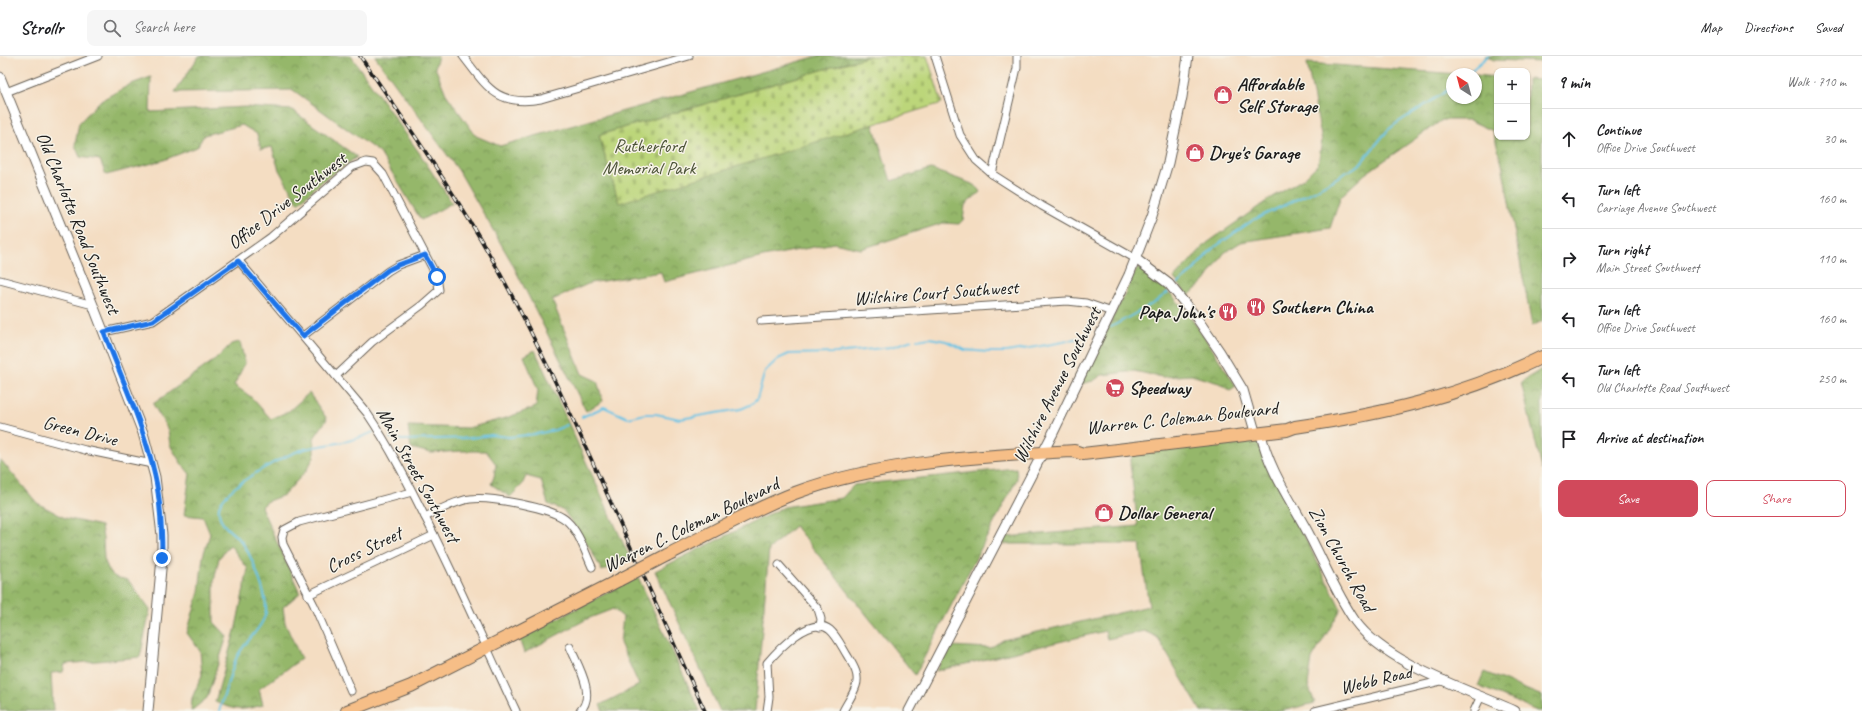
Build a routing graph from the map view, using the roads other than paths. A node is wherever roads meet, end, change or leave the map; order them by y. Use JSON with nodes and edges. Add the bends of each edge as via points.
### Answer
{"nodes":[{"id":1,"x":98,"y":56,"type":"edge"},
{"id":2,"x":463,"y":56,"type":"edge"},
{"id":3,"x":689,"y":56,"type":"edge"},
{"id":4,"x":935,"y":56,"type":"edge"},
{"id":5,"x":1017,"y":56,"type":"edge"},
{"id":6,"x":1188,"y":56,"type":"edge"},
{"id":7,"x":0,"y":77,"type":"edge"},
{"id":8,"x":6,"y":92,"type":"junction"},
{"id":9,"x":992,"y":174,"type":"junction"},
{"id":10,"x":425,"y":255,"type":"junction"},
{"id":11,"x":1136,"y":259,"type":"junction"},
{"id":12,"x":238,"y":261,"type":"junction"},
{"id":13,"x":0,"y":280,"type":"edge"},
{"id":14,"x":93,"y":305,"type":"junction"},
{"id":15,"x":1112,"y":312,"type":"junction"},
{"id":16,"x":761,"y":322,"type":"dead end"},
{"id":17,"x":104,"y":332,"type":"junction"},
{"id":18,"x":303,"y":336,"type":"junction"},
{"id":19,"x":1542,"y":357,"type":"edge"},
{"id":20,"x":336,"y":376,"type":"junction"},
{"id":21,"x":0,"y":427,"type":"edge"},
{"id":22,"x":1257,"y":431,"type":"junction"},
{"id":23,"x":1042,"y":452,"type":"junction"},
{"id":24,"x":152,"y":464,"type":"junction"},
{"id":25,"x":412,"y":492,"type":"junction"},
{"id":26,"x":425,"y":517,"type":"junction"},
{"id":27,"x":434,"y":535,"type":"junction"},
{"id":28,"x":779,"y":565,"type":"dead end"},
{"id":29,"x":592,"y":567,"type":"dead end"},
{"id":30,"x":308,"y":595,"type":"junction"},
{"id":31,"x":820,"y":627,"type":"junction"},
{"id":32,"x":570,"y":647,"type":"dead end"},
{"id":33,"x":487,"y":648,"type":"junction"},
{"id":34,"x":1445,"y":680,"type":"junction"},
{"id":35,"x":351,"y":691,"type":"dead end"},
{"id":36,"x":1481,"y":696,"type":"junction"},
{"id":37,"x":148,"y":711,"type":"edge"},
{"id":38,"x":347,"y":711,"type":"edge"},
{"id":39,"x":516,"y":711,"type":"edge"},
{"id":40,"x":580,"y":711,"type":"edge"},
{"id":41,"x":767,"y":711,"type":"edge"},
{"id":42,"x":843,"y":711,"type":"edge"},
{"id":43,"x":909,"y":711,"type":"edge"},
{"id":44,"x":1315,"y":711,"type":"edge"},
{"id":45,"x":1474,"y":711,"type":"edge"},
{"id":46,"x":1515,"y":711,"type":"edge"}],
"edges":[{"from":1,"to":8,"type":"street"},
{"from":2,"to":3,"type":"street","via":[[492,91],[504,98],[525,102]]},
{"from":4,"to":9,"type":"street","via":[[963,141],[976,160]]},
{"from":5,"to":9,"type":"street","via":[[1017,68]]},
{"from":6,"to":11,"type":"street","name":"Wilshire Avenue Southwest","via":[[1168,163]]},
{"from":7,"to":8,"type":"street","name":"Old Charlotte Road Southwest"},
{"from":8,"to":14,"type":"street","name":"Old Charlotte Road Southwest"},
{"from":9,"to":11,"type":"street","via":[[1042,206]]},
{"from":10,"to":12,"type":"street","name":"Office Drive Southwest","via":[[383,174],[377,166],[366,162],[352,167],[271,237]]},
{"from":10,"to":18,"type":"street","via":[[388,270]]},
{"from":10,"to":20,"type":"street","name":"Office Drive Southwest","via":[[437,277],[439,290],[372,342]]},
{"from":11,"to":15,"type":"street","name":"Wilshire Avenue Southwest"},
{"from":11,"to":22,"type":"street","name":"Zion Church Road","via":[[1168,284],[1196,317],[1242,390]]},
{"from":12,"to":17,"type":"street","name":"Office Drive Southwest","via":[[153,321]]},
{"from":12,"to":18,"type":"street","name":"Main Street Southwest"},
{"from":13,"to":14,"type":"street"},
{"from":14,"to":17,"type":"street","name":"Old Charlotte Road Southwest"},
{"from":15,"to":16,"type":"street","name":"Wilshire Court Southwest","via":[[1086,303],[1067,301]]},
{"from":15,"to":23,"type":"street","name":"Wilshire Avenue Southwest"},
{"from":17,"to":24,"type":"street","name":"Old Charlotte Road Southwest","via":[[143,432]]},
{"from":18,"to":20,"type":"street","name":"Main Street Southwest"},
{"from":19,"to":22,"type":"highway","name":"Warren C. Coleman Boulevard","via":[[1458,392],[1357,417],[1287,430]]},
{"from":20,"to":25,"type":"street","name":"Main Street Southwest","via":[[379,431]]},
{"from":21,"to":24,"type":"street","name":"Green Drive","via":[[85,450]]},
{"from":22,"to":23,"type":"highway","name":"Warren C. Coleman Boulevard","via":[[1081,446],[1074,451]]},
{"from":22,"to":34,"type":"street","name":"Zion Church Road","via":[[1292,505],[1356,622],[1372,640],[1391,654]]},
{"from":23,"to":33,"type":"highway","name":"Warren C. Coleman Boulevard","bridge":true,"via":[[898,467],[840,479],[796,493],[667,555]]},
{"from":23,"to":43,"type":"street","name":"Wilshire Avenue Southwest"},
{"from":24,"to":37,"type":"street","name":"Old Charlotte Road Southwest","via":[[159,503],[162,558]]},
{"from":25,"to":26,"type":"street","name":"Main Street Southwest"},
{"from":25,"to":30,"type":"street","via":[[299,522],[284,530],[283,544]]},
{"from":26,"to":27,"type":"street","name":"Main Street Southwest"},
{"from":26,"to":29,"type":"street","via":[[454,504],[477,498],[494,499],[546,511],[568,522]]},
{"from":27,"to":30,"type":"street","name":"Cross Street"},
{"from":27,"to":33,"type":"street","name":"Main Street Southwest"},
{"from":28,"to":31,"type":"street","via":[[818,609]]},
{"from":30,"to":35,"type":"street"},
{"from":31,"to":41,"type":"street","via":[[808,628],[795,635],[767,663]]},
{"from":31,"to":42,"type":"street","via":[[829,629],[840,643],[857,676],[856,686]]},
{"from":32,"to":40,"type":"street","via":[[587,690],[586,702]]},
{"from":33,"to":38,"type":"highway","name":"Warren C. Coleman Boulevard","via":[[411,686]]},
{"from":33,"to":39,"type":"street","name":"Main Street Southwest"},
{"from":34,"to":36,"type":"street","name":"Zion Church Road"},
{"from":34,"to":44,"type":"street","name":"Webb Road"},
{"from":36,"to":45,"type":"street"},
{"from":36,"to":46,"type":"street","name":"Zion Church Road"}]}
